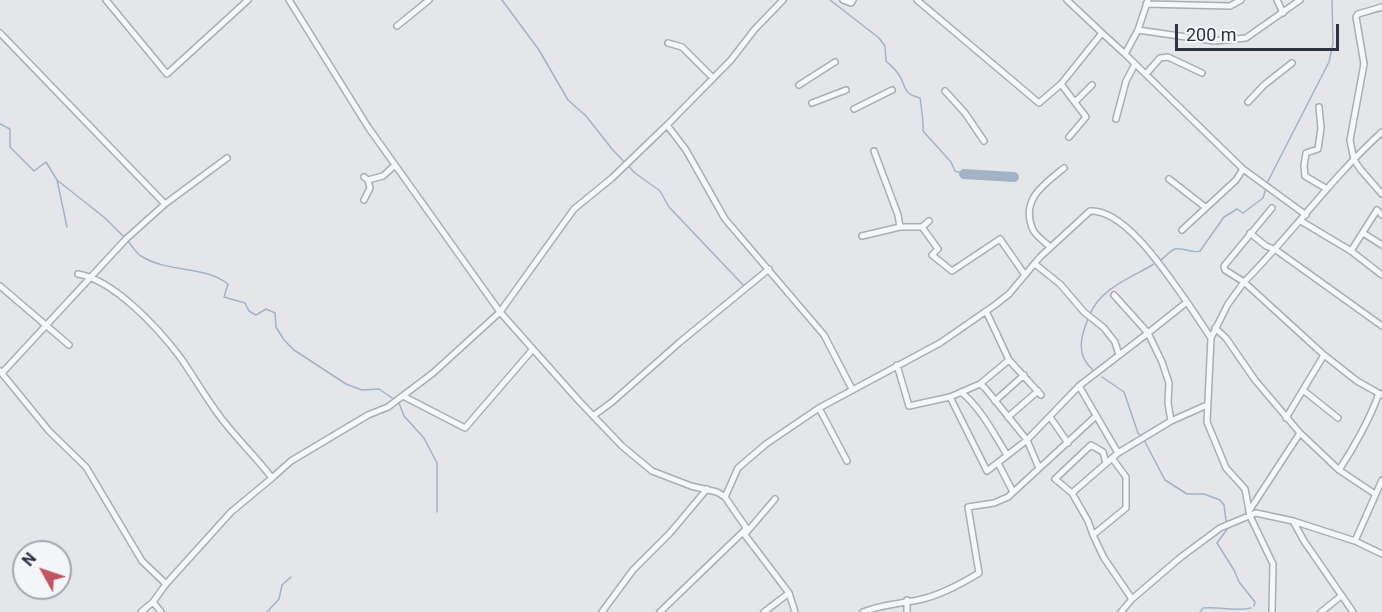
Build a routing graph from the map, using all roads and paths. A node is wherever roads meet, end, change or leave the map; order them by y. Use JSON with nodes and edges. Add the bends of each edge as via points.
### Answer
{"nodes":[{"id":1,"x":106,"y":0,"type":"edge"},
{"id":2,"x":248,"y":0,"type":"edge"},
{"id":3,"x":289,"y":0,"type":"edge"},
{"id":4,"x":429,"y":0,"type":"edge"},
{"id":5,"x":783,"y":0,"type":"edge"},
{"id":6,"x":843,"y":0,"type":"edge"},
{"id":7,"x":853,"y":0,"type":"edge"},
{"id":8,"x":917,"y":0,"type":"edge"},
{"id":9,"x":1067,"y":0,"type":"edge"},
{"id":10,"x":1241,"y":0,"type":"edge"},
{"id":11,"x":1277,"y":0,"type":"edge"},
{"id":12,"x":1300,"y":0,"type":"edge"},
{"id":13,"x":1147,"y":2,"type":"edge"},
{"id":14,"x":1382,"y":7,"type":"edge"},
{"id":15,"x":1283,"y":12,"type":"junction"},
{"id":16,"x":397,"y":26,"type":"dead end"},
{"id":17,"x":1137,"y":30,"type":"junction"},
{"id":18,"x":0,"y":33,"type":"edge"},
{"id":19,"x":1102,"y":33,"type":"junction"},
{"id":20,"x":668,"y":43,"type":"dead end"},
{"id":21,"x":1125,"y":54,"type":"junction"},
{"id":22,"x":835,"y":63,"type":"dead end"},
{"id":23,"x":1292,"y":63,"type":"dead end"},
{"id":24,"x":1135,"y":64,"type":"junction"},
{"id":25,"x":1202,"y":73,"type":"dead end"},
{"id":26,"x":1146,"y":74,"type":"junction"},
{"id":27,"x":712,"y":78,"type":"junction"},
{"id":28,"x":1061,"y":84,"type":"junction"},
{"id":29,"x":799,"y":85,"type":"dead end"},
{"id":30,"x":1092,"y":85,"type":"dead end"},
{"id":31,"x":846,"y":90,"type":"dead end"},
{"id":32,"x":892,"y":90,"type":"dead end"},
{"id":33,"x":945,"y":92,"type":"dead end"},
{"id":34,"x":1075,"y":102,"type":"junction"},
{"id":35,"x":1248,"y":102,"type":"dead end"},
{"id":36,"x":812,"y":103,"type":"dead end"},
{"id":37,"x":1319,"y":107,"type":"dead end"},
{"id":38,"x":854,"y":110,"type":"dead end"},
{"id":39,"x":1116,"y":119,"type":"dead end"},
{"id":40,"x":667,"y":125,"type":"junction"},
{"id":41,"x":1382,"y":132,"type":"edge"},
{"id":42,"x":1069,"y":137,"type":"dead end"},
{"id":43,"x":984,"y":141,"type":"dead end"},
{"id":44,"x":874,"y":151,"type":"dead end"},
{"id":45,"x":227,"y":158,"type":"dead end"},
{"id":46,"x":1354,"y":160,"type":"junction"},
{"id":47,"x":394,"y":165,"type":"junction"},
{"id":48,"x":1064,"y":168,"type":"dead end"},
{"id":49,"x":1243,"y":170,"type":"junction"},
{"id":50,"x":1169,"y":179,"type":"dead end"},
{"id":51,"x":1327,"y":189,"type":"junction"},
{"id":52,"x":1382,"y":194,"type":"edge"},
{"id":53,"x":364,"y":200,"type":"dead end"},
{"id":54,"x":1382,"y":203,"type":"edge"},
{"id":55,"x":165,"y":204,"type":"junction"},
{"id":56,"x":1205,"y":207,"type":"junction"},
{"id":57,"x":1272,"y":208,"type":"dead end"},
{"id":58,"x":1379,"y":213,"type":"edge"},
{"id":59,"x":1306,"y":215,"type":"junction"},
{"id":60,"x":929,"y":221,"type":"dead end"},
{"id":61,"x":1301,"y":221,"type":"junction"},
{"id":62,"x":900,"y":227,"type":"junction"},
{"id":63,"x":922,"y":227,"type":"junction"},
{"id":64,"x":1182,"y":230,"type":"dead end"},
{"id":65,"x":1363,"y":232,"type":"junction"},
{"id":66,"x":1250,"y":233,"type":"junction"},
{"id":67,"x":862,"y":236,"type":"dead end"},
{"id":68,"x":1382,"y":245,"type":"edge"},
{"id":69,"x":1050,"y":247,"type":"junction"},
{"id":70,"x":1276,"y":250,"type":"junction"},
{"id":71,"x":1351,"y":251,"type":"junction"},
{"id":72,"x":1035,"y":264,"type":"junction"},
{"id":73,"x":770,"y":269,"type":"junction"},
{"id":74,"x":78,"y":274,"type":"dead end"},
{"id":75,"x":1025,"y":274,"type":"junction"},
{"id":76,"x":1382,"y":275,"type":"edge"},
{"id":77,"x":90,"y":276,"type":"junction"},
{"id":78,"x":1244,"y":282,"type":"junction"},
{"id":79,"x":0,"y":286,"type":"edge"},
{"id":80,"x":1114,"y":295,"type":"dead end"},
{"id":81,"x":1188,"y":302,"type":"junction"},
{"id":82,"x":986,"y":311,"type":"junction"},
{"id":83,"x":500,"y":312,"type":"junction"},
{"id":84,"x":46,"y":324,"type":"junction"},
{"id":85,"x":1382,"y":326,"type":"edge"},
{"id":86,"x":1215,"y":328,"type":"junction"},
{"id":87,"x":1148,"y":333,"type":"junction"},
{"id":88,"x":1211,"y":338,"type":"junction"},
{"id":89,"x":69,"y":345,"type":"dead end"},
{"id":90,"x":533,"y":349,"type":"junction"},
{"id":91,"x":1119,"y":355,"type":"junction"},
{"id":92,"x":1324,"y":355,"type":"junction"},
{"id":93,"x":1009,"y":360,"type":"junction"},
{"id":94,"x":897,"y":365,"type":"junction"},
{"id":95,"x":1,"y":372,"type":"edge"},
{"id":96,"x":1024,"y":375,"type":"junction"},
{"id":97,"x":980,"y":384,"type":"junction"},
{"id":98,"x":1079,"y":386,"type":"junction"},
{"id":99,"x":852,"y":389,"type":"junction"},
{"id":100,"x":1303,"y":390,"type":"junction"},
{"id":101,"x":961,"y":393,"type":"junction"},
{"id":102,"x":1380,"y":394,"type":"edge"},
{"id":103,"x":403,"y":396,"type":"junction"},
{"id":104,"x":950,"y":397,"type":"junction"},
{"id":105,"x":995,"y":400,"type":"junction"},
{"id":106,"x":1207,"y":405,"type":"junction"},
{"id":107,"x":819,"y":408,"type":"junction"},
{"id":108,"x":593,"y":416,"type":"junction"},
{"id":109,"x":1096,"y":416,"type":"junction"},
{"id":110,"x":1008,"y":417,"type":"junction"},
{"id":111,"x":1050,"y":417,"type":"junction"},
{"id":112,"x":1286,"y":418,"type":"junction"},
{"id":113,"x":1338,"y":418,"type":"dead end"},
{"id":114,"x":1171,"y":421,"type":"junction"},
{"id":115,"x":1300,"y":433,"type":"junction"},
{"id":116,"x":1027,"y":440,"type":"junction"},
{"id":117,"x":1068,"y":443,"type":"junction"},
{"id":118,"x":1118,"y":453,"type":"junction"},
{"id":119,"x":1007,"y":455,"type":"junction"},
{"id":120,"x":1112,"y":458,"type":"junction"},
{"id":121,"x":847,"y":461,"type":"dead end"},
{"id":122,"x":998,"y":463,"type":"junction"},
{"id":123,"x":1106,"y":464,"type":"junction"},
{"id":124,"x":1039,"y":468,"type":"junction"},
{"id":125,"x":1339,"y":470,"type":"junction"},
{"id":126,"x":272,"y":478,"type":"junction"},
{"id":127,"x":1382,"y":480,"type":"edge"},
{"id":128,"x":706,"y":489,"type":"junction"},
{"id":129,"x":1013,"y":492,"type":"junction"},
{"id":130,"x":1072,"y":493,"type":"junction"},
{"id":131,"x":1375,"y":494,"type":"junction"},
{"id":132,"x":725,"y":497,"type":"junction"},
{"id":133,"x":775,"y":499,"type":"dead end"},
{"id":134,"x":1250,"y":514,"type":"junction"},
{"id":135,"x":1293,"y":521,"type":"junction"},
{"id":136,"x":746,"y":532,"type":"junction"},
{"id":137,"x":1092,"y":535,"type":"junction"},
{"id":138,"x":1355,"y":541,"type":"junction"},
{"id":139,"x":1382,"y":554,"type":"edge"},
{"id":140,"x":166,"y":584,"type":"junction"},
{"id":141,"x":789,"y":593,"type":"junction"},
{"id":142,"x":1341,"y":596,"type":"junction"},
{"id":143,"x":1132,"y":599,"type":"junction"},
{"id":144,"x":908,"y":600,"type":"junction"},
{"id":145,"x":153,"y":602,"type":"junction"},
{"id":146,"x":141,"y":612,"type":"edge"},
{"id":147,"x":161,"y":612,"type":"edge"},
{"id":148,"x":602,"y":612,"type":"edge"},
{"id":149,"x":660,"y":612,"type":"edge"},
{"id":150,"x":764,"y":612,"type":"edge"},
{"id":151,"x":795,"y":612,"type":"edge"},
{"id":152,"x":863,"y":612,"type":"edge"},
{"id":153,"x":907,"y":612,"type":"edge"},
{"id":154,"x":1121,"y":612,"type":"edge"},
{"id":155,"x":1272,"y":612,"type":"edge"},
{"id":156,"x":1321,"y":612,"type":"edge"},
{"id":157,"x":1353,"y":612,"type":"edge"}],
"edges":[{"from":1,"to":2,"type":"street","via":[[166,74]]},
{"from":3,"to":47,"type":"street"},
{"from":4,"to":16,"type":"street"},
{"from":5,"to":27,"type":"street"},
{"from":6,"to":7,"type":"street"},
{"from":8,"to":28,"type":"street","via":[[1039,103]]},
{"from":9,"to":19,"type":"street"},
{"from":10,"to":13,"type":"street","via":[[1230,6]]},
{"from":11,"to":15,"type":"street"},
{"from":12,"to":15,"type":"street"},
{"from":13,"to":17,"type":"street"},
{"from":14,"to":46,"type":"street","via":[[1356,17],[1364,64],[1350,140]]},
{"from":15,"to":17,"type":"street","via":[[1246,38],[1214,40]]},
{"from":17,"to":21,"type":"street"},
{"from":18,"to":55,"type":"street"},
{"from":19,"to":21,"type":"street"},
{"from":19,"to":28,"type":"street"},
{"from":20,"to":27,"type":"street","via":[[682,47]]},
{"from":21,"to":24,"type":"street"},
{"from":22,"to":29,"type":"street"},
{"from":23,"to":35,"type":"street"},
{"from":24,"to":26,"type":"street"},
{"from":24,"to":39,"type":"street"},
{"from":25,"to":26,"type":"street","via":[[1168,57],[1160,58]]},
{"from":26,"to":49,"type":"street"},
{"from":27,"to":40,"type":"street"},
{"from":28,"to":34,"type":"street"},
{"from":30,"to":34,"type":"street"},
{"from":31,"to":36,"type":"street"},
{"from":32,"to":38,"type":"street"},
{"from":33,"to":43,"type":"street"},
{"from":34,"to":42,"type":"street","via":[[1086,117]]},
{"from":37,"to":51,"type":"street","via":[[1318,149],[1306,153],[1304,166],[1305,176]]},
{"from":40,"to":73,"type":"street","via":[[686,150],[725,219]]},
{"from":40,"to":83,"type":"street","via":[[574,209]]},
{"from":41,"to":46,"type":"street"},
{"from":44,"to":62,"type":"street"},
{"from":45,"to":55,"type":"street"},
{"from":46,"to":51,"type":"street"},
{"from":46,"to":52,"type":"street"},
{"from":47,"to":53,"type":"street","via":[[383,176],[366,179],[370,188]]},
{"from":47,"to":83,"type":"street"},
{"from":48,"to":69,"type":"street","via":[[1036,193],[1031,203],[1034,232]]},
{"from":49,"to":56,"type":"street"},
{"from":49,"to":59,"type":"street"},
{"from":50,"to":56,"type":"street"},
{"from":51,"to":59,"type":"street"},
{"from":54,"to":58,"type":"street"},
{"from":55,"to":77,"type":"street"},
{"from":56,"to":64,"type":"street"},
{"from":57,"to":66,"type":"street"},
{"from":58,"to":65,"type":"street"},
{"from":59,"to":61,"type":"street"},
{"from":60,"to":63,"type":"street"},
{"from":61,"to":70,"type":"street"},
{"from":61,"to":71,"type":"street"},
{"from":62,"to":63,"type":"street"},
{"from":62,"to":67,"type":"street"},
{"from":63,"to":75,"type":"street","via":[[938,249],[932,255],[952,271],[1000,239]]},
{"from":65,"to":68,"type":"street"},
{"from":65,"to":71,"type":"street"},
{"from":66,"to":70,"type":"street"},
{"from":66,"to":78,"type":"street","via":[[1224,266]]},
{"from":69,"to":72,"type":"street"},
{"from":69,"to":81,"type":"street","via":[[1090,212],[1100,211],[1116,219],[1156,258]]},
{"from":70,"to":78,"type":"street"},
{"from":70,"to":85,"type":"street"},
{"from":71,"to":76,"type":"street"},
{"from":72,"to":75,"type":"street"},
{"from":72,"to":91,"type":"street","via":[[1104,328]]},
{"from":73,"to":99,"type":"street","via":[[824,335]]},
{"from":73,"to":108,"type":"street"},
{"from":74,"to":77,"type":"street"},
{"from":75,"to":82,"type":"street","via":[[1009,294]]},
{"from":77,"to":84,"type":"street"},
{"from":77,"to":126,"type":"street","via":[[125,299],[180,356],[222,420]]},
{"from":78,"to":86,"type":"street"},
{"from":78,"to":92,"type":"street"},
{"from":79,"to":84,"type":"street"},
{"from":80,"to":87,"type":"street"},
{"from":81,"to":87,"type":"street"},
{"from":81,"to":88,"type":"street"},
{"from":82,"to":93,"type":"street"},
{"from":82,"to":94,"type":"street","via":[[940,343]]},
{"from":83,"to":90,"type":"street"},
{"from":83,"to":103,"type":"street"},
{"from":84,"to":89,"type":"street"},
{"from":84,"to":95,"type":"street"},
{"from":86,"to":88,"type":"street"},
{"from":86,"to":112,"type":"street"},
{"from":87,"to":91,"type":"street"},
{"from":87,"to":114,"type":"street","via":[[1169,383]]},
{"from":88,"to":106,"type":"street"},
{"from":90,"to":103,"type":"street","via":[[465,428]]},
{"from":90,"to":108,"type":"street"},
{"from":91,"to":98,"type":"street"},
{"from":92,"to":100,"type":"street"},
{"from":92,"to":102,"type":"street"},
{"from":93,"to":96,"type":"street"},
{"from":93,"to":97,"type":"street"},
{"from":94,"to":99,"type":"street"},
{"from":94,"to":104,"type":"street","via":[[909,406]]},
{"from":95,"to":140,"type":"street","via":[[49,431],[86,467],[142,561]]},
{"from":96,"to":105,"type":"street"},
{"from":96,"to":110,"type":"street","via":[[1039,393]]},
{"from":97,"to":101,"type":"street"},
{"from":97,"to":105,"type":"street"},
{"from":98,"to":109,"type":"street"},
{"from":98,"to":111,"type":"street"},
{"from":99,"to":107,"type":"street"},
{"from":100,"to":112,"type":"street"},
{"from":100,"to":113,"type":"street"},
{"from":101,"to":104,"type":"street"},
{"from":101,"to":119,"type":"street","via":[[970,399]]},
{"from":102,"to":125,"type":"street"},
{"from":103,"to":126,"type":"street","via":[[291,462]]},
{"from":104,"to":122,"type":"street","via":[[987,471]]},
{"from":105,"to":110,"type":"street"},
{"from":106,"to":114,"type":"street"},
{"from":106,"to":134,"type":"street","via":[[1207,422],[1226,468],[1245,489]]},
{"from":107,"to":121,"type":"street"},
{"from":107,"to":132,"type":"street","via":[[738,468]]},
{"from":108,"to":128,"type":"street","via":[[652,471]]},
{"from":109,"to":117,"type":"street"},
{"from":109,"to":118,"type":"street"},
{"from":110,"to":116,"type":"street"},
{"from":111,"to":116,"type":"street"},
{"from":111,"to":117,"type":"street"},
{"from":112,"to":115,"type":"street"},
{"from":114,"to":118,"type":"street"},
{"from":115,"to":125,"type":"street"},
{"from":115,"to":134,"type":"street"},
{"from":116,"to":119,"type":"street"},
{"from":116,"to":124,"type":"street"},
{"from":117,"to":124,"type":"street"},
{"from":118,"to":120,"type":"street"},
{"from":119,"to":122,"type":"street"},
{"from":120,"to":123,"type":"street"},
{"from":120,"to":137,"type":"street","via":[[1126,477],[1126,508]]},
{"from":122,"to":129,"type":"street"},
{"from":123,"to":130,"type":"street"},
{"from":123,"to":130,"type":"street","via":[[1103,452],[1091,445],[1055,479]]},
{"from":124,"to":129,"type":"street"},
{"from":125,"to":131,"type":"street"},
{"from":126,"to":140,"type":"street","via":[[231,512]]},
{"from":127,"to":131,"type":"street"},
{"from":128,"to":132,"type":"street"},
{"from":128,"to":148,"type":"street","via":[[633,570]]},
{"from":129,"to":144,"type":"street","via":[[994,503],[968,507],[979,573],[941,592]]},
{"from":130,"to":137,"type":"street"},
{"from":131,"to":138,"type":"street"},
{"from":132,"to":136,"type":"street"},
{"from":133,"to":136,"type":"street"},
{"from":134,"to":135,"type":"street"},
{"from":134,"to":143,"type":"street","via":[[1220,528]]},
{"from":134,"to":155,"type":"street","via":[[1273,564]]},
{"from":135,"to":138,"type":"street"},
{"from":135,"to":142,"type":"street"},
{"from":136,"to":141,"type":"street"},
{"from":136,"to":149,"type":"street"},
{"from":137,"to":143,"type":"street"},
{"from":138,"to":139,"type":"street"},
{"from":140,"to":145,"type":"street"},
{"from":141,"to":150,"type":"street"},
{"from":141,"to":151,"type":"street"},
{"from":142,"to":156,"type":"street"},
{"from":142,"to":157,"type":"street"},
{"from":143,"to":154,"type":"street"},
{"from":144,"to":152,"type":"street"},
{"from":144,"to":153,"type":"street"},
{"from":145,"to":146,"type":"street"},
{"from":145,"to":147,"type":"street"}]}
